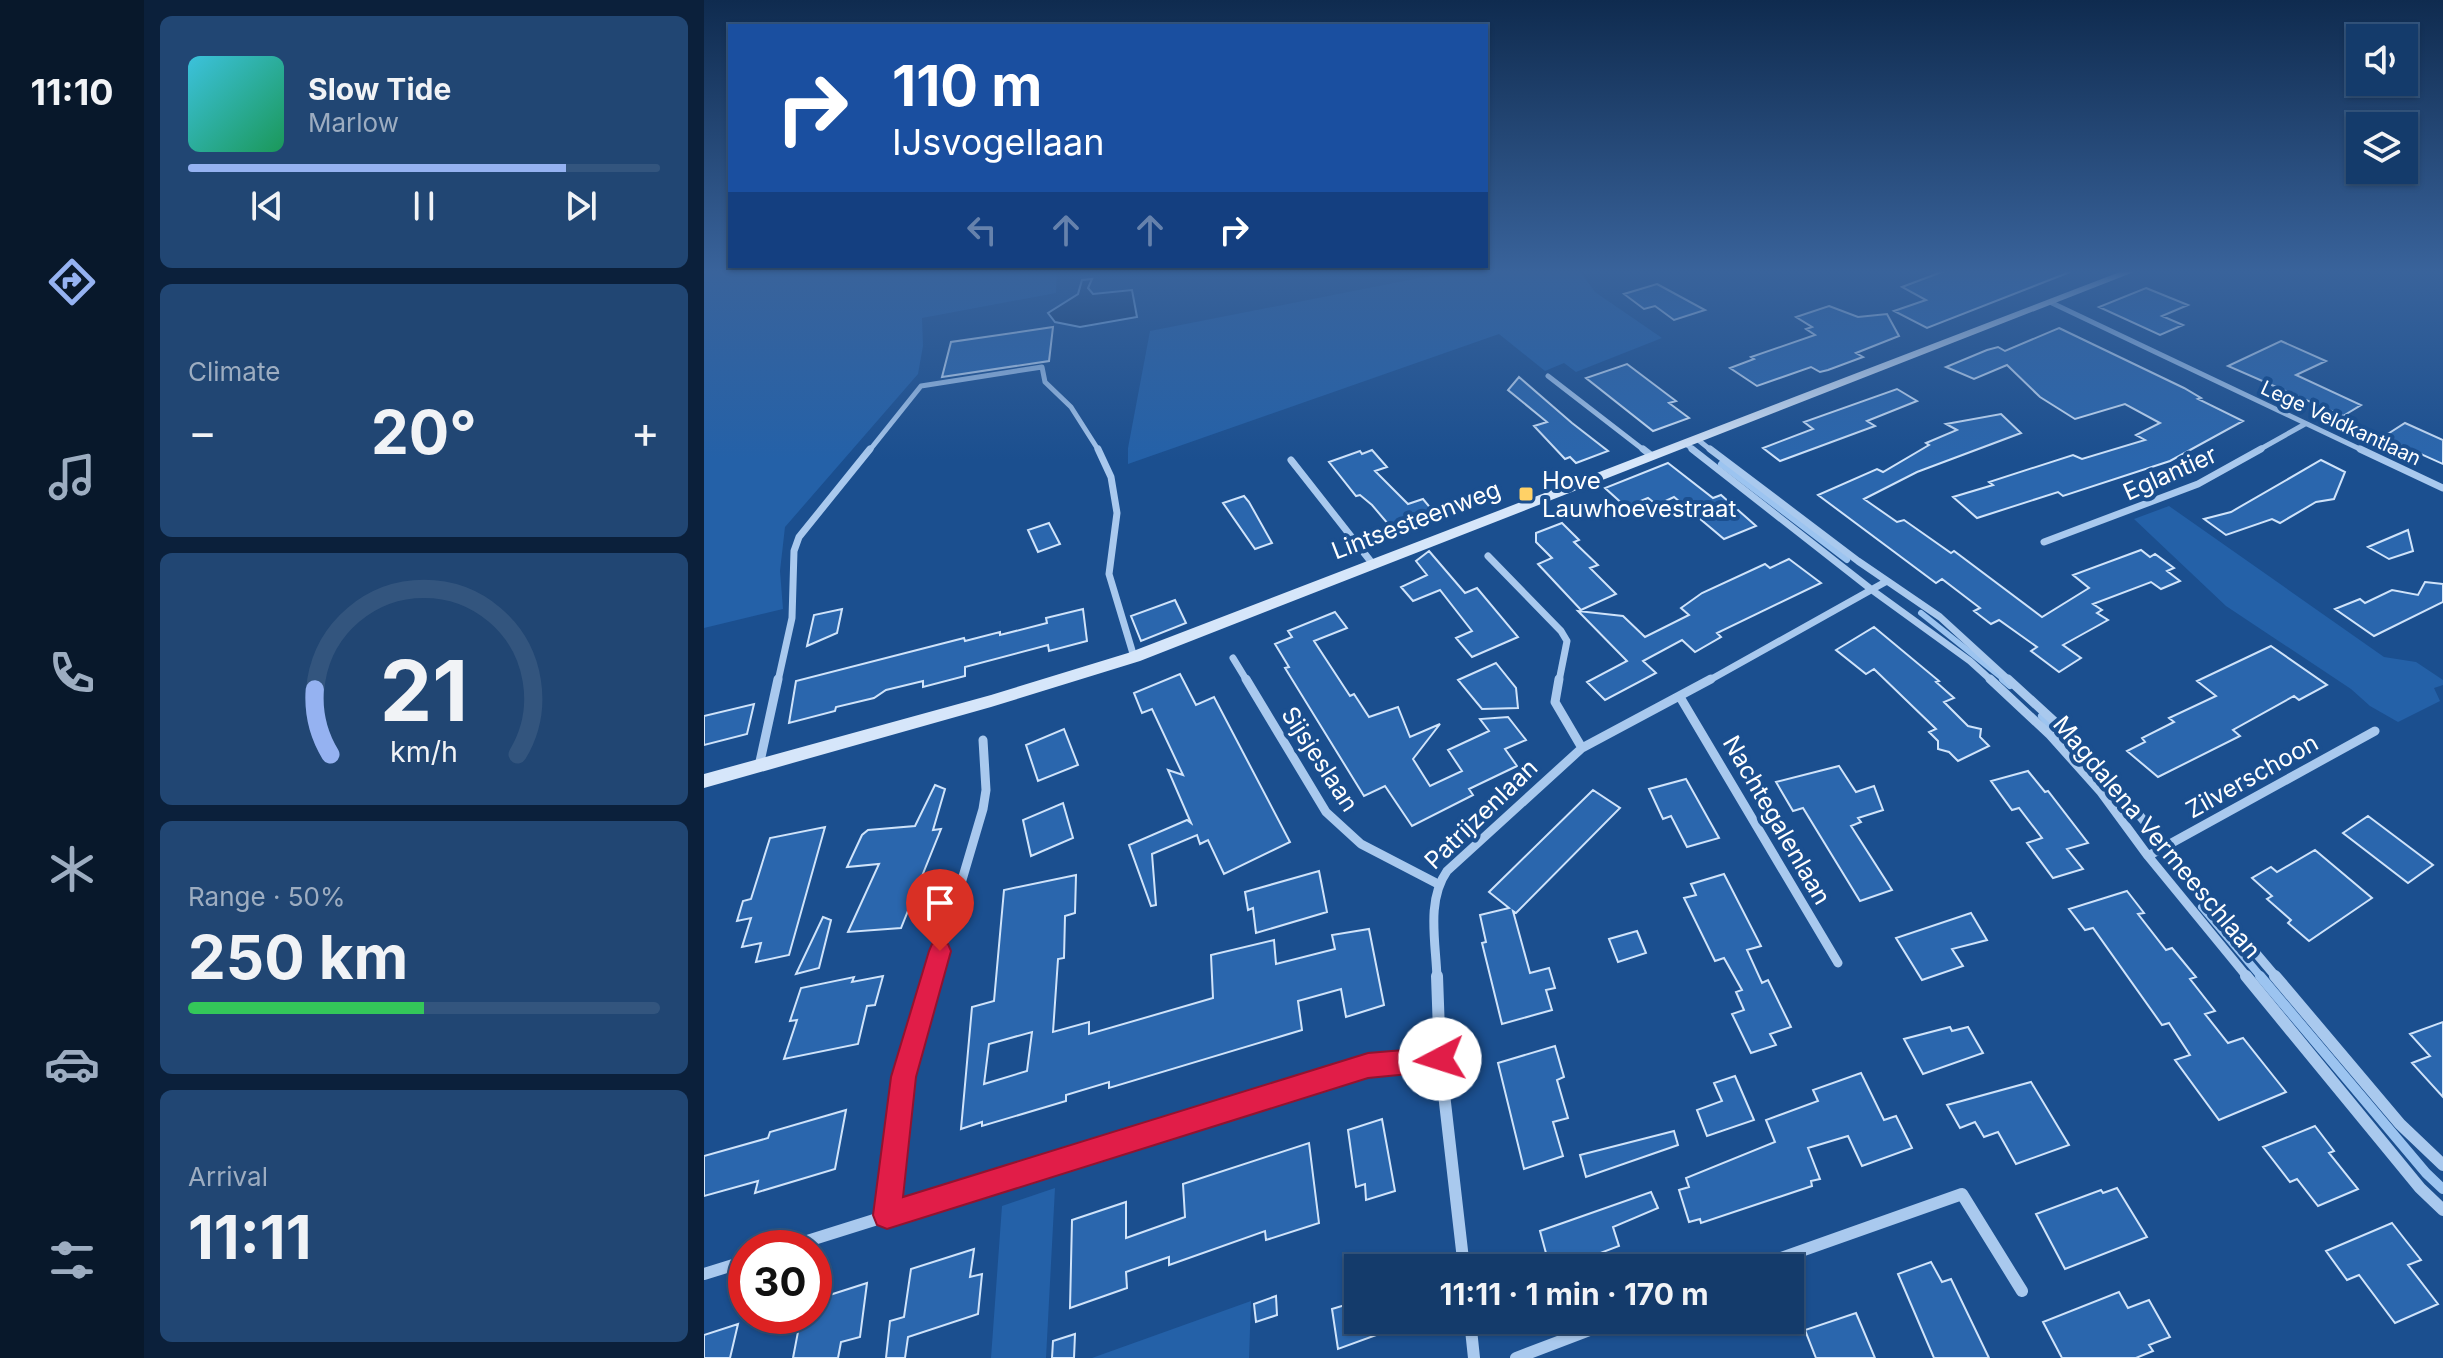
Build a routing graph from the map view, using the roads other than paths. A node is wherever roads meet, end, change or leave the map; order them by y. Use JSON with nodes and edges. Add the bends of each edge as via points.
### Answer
{"nodes":[{"id":1,"x":1973,"y":333,"type":"edge"},
{"id":2,"x":2116,"y":333,"type":"edge"},
{"id":3,"x":1548,"y":376,"type":"dead end"},
{"id":4,"x":2305,"y":424,"type":"junction"},
{"id":5,"x":1691,"y":442,"type":"junction"},
{"id":6,"x":1652,"y":456,"type":"junction"},
{"id":7,"x":1291,"y":460,"type":"dead end"},
{"id":8,"x":2443,"y":488,"type":"edge"},
{"id":9,"x":2044,"y":542,"type":"dead end"},
{"id":10,"x":1488,"y":556,"type":"dead end"},
{"id":11,"x":1372,"y":563,"type":"junction"},
{"id":12,"x":1887,"y":581,"type":"junction"},
{"id":13,"x":1872,"y":590,"type":"junction"},
{"id":14,"x":1134,"y":657,"type":"junction"},
{"id":15,"x":1233,"y":658,"type":"dead end"},
{"id":16,"x":1680,"y":697,"type":"junction"},
{"id":17,"x":2375,"y":731,"type":"dead end"},
{"id":18,"x":983,"y":740,"type":"dead end"},
{"id":19,"x":1582,"y":748,"type":"junction"},
{"id":20,"x":758,"y":766,"type":"junction"},
{"id":21,"x":704,"y":781,"type":"edge"},
{"id":22,"x":2165,"y":847,"type":"junction"},
{"id":23,"x":2148,"y":856,"type":"junction"},
{"id":24,"x":1438,"y":884,"type":"junction"},
{"id":25,"x":1838,"y":963,"type":"dead end"},
{"id":26,"x":1440,"y":1059,"type":"junction"},
{"id":27,"x":2443,"y":1165,"type":"edge"},
{"id":28,"x":2443,"y":1210,"type":"edge"},
{"id":29,"x":887,"y":1215,"type":"junction"},
{"id":30,"x":832,"y":1233,"type":"edge"},
{"id":31,"x":1462,"y":1254,"type":"edge"},
{"id":32,"x":1790,"y":1254,"type":"edge"},
{"id":33,"x":728,"y":1267,"type":"edge"},
{"id":34,"x":704,"y":1274,"type":"edge"},
{"id":35,"x":2022,"y":1291,"type":"dead end"},
{"id":36,"x":1471,"y":1334,"type":"edge"},
{"id":37,"x":1579,"y":1334,"type":"edge"},
{"id":38,"x":1474,"y":1358,"type":"edge"},
{"id":39,"x":1516,"y":1358,"type":"edge"}],
"edges":[{"from":1,"to":5,"type":"street","name":"Lintsesteenweg"},
{"from":2,"to":4,"type":"street","name":"Lege Veldkantlaan"},
{"from":3,"to":6,"type":"street"},
{"from":4,"to":8,"type":"street","name":"Lege Veldkantlaan"},
{"from":4,"to":9,"type":"street","name":"Eglantier","via":[[2198,484]]},
{"from":5,"to":6,"type":"street","name":"Lintsesteenweg"},
{"from":5,"to":12,"type":"street","name":"Magdalena Vermeeschlaan"},
{"from":5,"to":13,"type":"street","name":"Magdalena Vermeeschlaan"},
{"from":6,"to":11,"type":"street","name":"Lintsesteenweg"},
{"from":7,"to":11,"type":"street"},
{"from":10,"to":19,"type":"street","via":[[1567,641],[1555,702]]},
{"from":11,"to":14,"type":"street","name":"Lintsesteenweg"},
{"from":12,"to":13,"type":"street","name":"Patrijzenlaan"},
{"from":12,"to":22,"type":"street","name":"Magdalena Vermeeschlaan","via":[[1983,653],[2068,734]]},
{"from":13,"to":16,"type":"street","name":"Patrijzenlaan"},
{"from":13,"to":23,"type":"street","name":"Magdalena Vermeeschlaan","via":[[1970,661],[2050,735]]},
{"from":14,"to":20,"type":"street","name":"Lintsesteenweg"},
{"from":14,"to":20,"type":"street","via":[[1108,574],[1117,513],[1112,476],[1061,395],[1045,382],[1042,367],[921,386],[799,537],[792,618]]},
{"from":15,"to":24,"type":"street","name":"Sijsjeslaan","via":[[1326,812],[1361,844]]},
{"from":16,"to":19,"type":"street","name":"Patrijzenlaan"},
{"from":16,"to":25,"type":"street","name":"Nachtegalenlaan"},
{"from":17,"to":22,"type":"street","name":"Zilverschoon"},
{"from":18,"to":29,"type":"street","via":[[983,809],[903,1077]]},
{"from":19,"to":24,"type":"street","name":"Patrijzenlaan"},
{"from":20,"to":21,"type":"street","name":"Lintsesteenweg"},
{"from":22,"to":23,"type":"street","name":"Zilverschoon"},
{"from":22,"to":27,"type":"street","name":"Magdalena Vermeeschlaan","via":[[2407,1132]]},
{"from":23,"to":28,"type":"street","name":"Magdalena Vermeeschlaan"},
{"from":24,"to":26,"type":"street","name":"Patrijzenlaan","via":[[1434,900]]},
{"from":26,"to":29,"type":"street","via":[[1368,1065]]},
{"from":26,"to":31,"type":"street","name":"Patrijzenlaan"},
{"from":29,"to":30,"type":"street"},
{"from":32,"to":35,"type":"street","via":[[1962,1194]]},
{"from":33,"to":34,"type":"street"},
{"from":36,"to":38,"type":"street"},
{"from":37,"to":39,"type":"street"}]}
